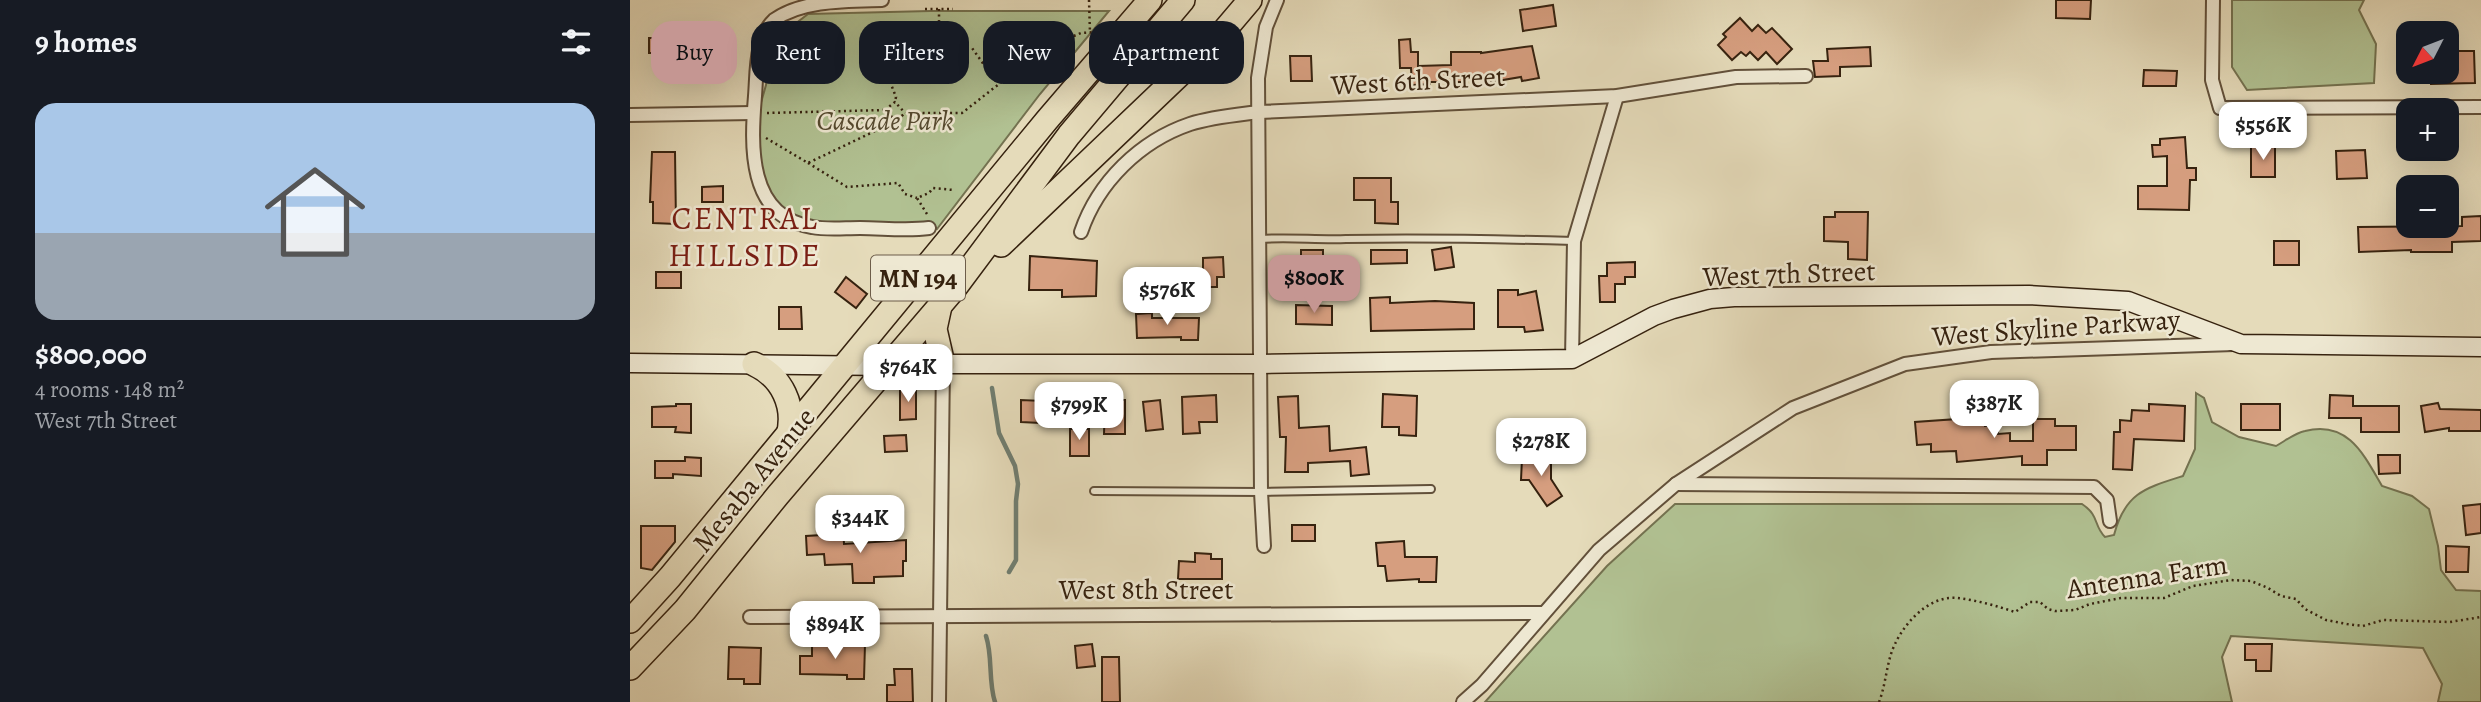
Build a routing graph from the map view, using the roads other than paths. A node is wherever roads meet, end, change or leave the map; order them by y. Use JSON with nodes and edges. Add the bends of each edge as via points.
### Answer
{"nodes":[{"id":1,"x":881,"y":0,"type":"edge"},
{"id":2,"x":1150,"y":0,"type":"edge"},
{"id":3,"x":1183,"y":0,"type":"edge"},
{"id":4,"x":1250,"y":0,"type":"edge"},
{"id":5,"x":1277,"y":0,"type":"edge"},
{"id":6,"x":2213,"y":0,"type":"edge"},
{"id":7,"x":1806,"y":76,"type":"dead end"},
{"id":8,"x":1617,"y":96,"type":"junction"},
{"id":9,"x":2481,"y":107,"type":"edge"},
{"id":10,"x":1259,"y":112,"type":"junction"},
{"id":11,"x":753,"y":113,"type":"junction"},
{"id":12,"x":630,"y":115,"type":"edge"},
{"id":13,"x":929,"y":228,"type":"road end"},
{"id":14,"x":1081,"y":232,"type":"dead end"},
{"id":15,"x":1260,"y":239,"type":"junction"},
{"id":16,"x":1574,"y":242,"type":"junction"},
{"id":17,"x":955,"y":288,"type":"junction"},
{"id":18,"x":940,"y":306,"type":"junction"},
{"id":19,"x":2241,"y":344,"type":"junction"},
{"id":20,"x":2481,"y":347,"type":"edge"},
{"id":21,"x":1572,"y":359,"type":"junction"},
{"id":22,"x":630,"y":363,"type":"edge"},
{"id":23,"x":754,"y":364,"type":"junction"},
{"id":24,"x":943,"y":364,"type":"junction"},
{"id":25,"x":1260,"y":364,"type":"junction"},
{"id":26,"x":847,"y":365,"type":"junction"},
{"id":27,"x":889,"y":366,"type":"junction"},
{"id":28,"x":788,"y":436,"type":"junction"},
{"id":29,"x":1676,"y":484,"type":"junction"},
{"id":30,"x":1431,"y":489,"type":"dead end"},
{"id":31,"x":1094,"y":491,"type":"dead end"},
{"id":32,"x":1261,"y":492,"type":"junction"},
{"id":33,"x":2110,"y":521,"type":"dead end"},
{"id":34,"x":1264,"y":546,"type":"dead end"},
{"id":35,"x":1543,"y":613,"type":"junction"},
{"id":36,"x":939,"y":615,"type":"junction"},
{"id":37,"x":750,"y":617,"type":"dead end"},
{"id":38,"x":630,"y":621,"type":"edge"},
{"id":39,"x":633,"y":668,"type":"edge"},
{"id":40,"x":939,"y":702,"type":"edge"},
{"id":41,"x":1463,"y":702,"type":"edge"}],
"edges":[{"from":1,"to":11,"type":"street","via":[[803,3],[773,21],[759,47]]},
{"from":2,"to":26,"type":"highway","name":"Mesaba Avenue","number":"MN 194"},
{"from":3,"to":17,"type":"highway","name":"Mesaba Avenue","number":"MN 194","via":[[1069,135]]},
{"from":4,"to":17,"type":"highway","via":[[1217,38]]},
{"from":5,"to":10,"type":"street","via":[[1261,52]]},
{"from":6,"to":9,"type":"street","via":[[2212,80],[2220,108]]},
{"from":7,"to":8,"type":"street","name":"West 6th Street","via":[[1735,77]]},
{"from":8,"to":10,"type":"street","name":"West 6th Street"},
{"from":8,"to":16,"type":"street"},
{"from":10,"to":14,"type":"street","name":"West 6th Street","via":[[1190,124],[1160,137],[1112,176]]},
{"from":10,"to":15,"type":"street"},
{"from":11,"to":12,"type":"street"},
{"from":11,"to":13,"type":"street","via":[[756,178],[769,201],[790,219],[811,227]]},
{"from":15,"to":16,"type":"lane","via":[[1447,237]]},
{"from":15,"to":25,"type":"street"},
{"from":16,"to":21,"type":"street"},
{"from":17,"to":18,"type":"highway","name":"Mesaba Avenue","number":"MN 194"},
{"from":18,"to":24,"type":"highway","via":[[935,327]]},
{"from":18,"to":27,"type":"highway","name":"Mesaba Avenue","number":"MN 194"},
{"from":19,"to":20,"type":"street","name":"West Skyline Parkway"},
{"from":19,"to":21,"type":"street","name":"West 7th Street","via":[[2128,301],[2029,295],[1734,297],[1664,313]]},
{"from":19,"to":29,"type":"street","name":"West Skyline Parkway","via":[[1992,352],[1905,364],[1793,408]]},
{"from":21,"to":25,"type":"street","name":"West 7th Street"},
{"from":22,"to":23,"type":"street","name":"West 7th Street"},
{"from":23,"to":26,"type":"street","name":"West 7th Street"},
{"from":23,"to":28,"type":"highway","via":[[772,376],[785,394],[792,415]]},
{"from":24,"to":25,"type":"street","name":"West 7th Street"},
{"from":24,"to":27,"type":"street","name":"West 7th Street"},
{"from":24,"to":36,"type":"street"},
{"from":25,"to":32,"type":"street"},
{"from":26,"to":27,"type":"street","name":"West 7th Street"},
{"from":26,"to":28,"type":"highway","name":"Mesaba Avenue","number":"MN 194"},
{"from":27,"to":39,"type":"highway","name":"Mesaba Avenue","number":"MN 194"},
{"from":28,"to":38,"type":"highway","name":"Mesaba Avenue","number":"MN 194"},
{"from":29,"to":33,"type":"street","via":[[2094,487],[2107,500]]},
{"from":29,"to":35,"type":"street","name":"West Skyline Parkway","via":[[1599,550]]},
{"from":30,"to":32,"type":"lane"},
{"from":31,"to":32,"type":"lane"},
{"from":32,"to":34,"type":"street"},
{"from":35,"to":36,"type":"street","name":"West 8th Street"},
{"from":35,"to":41,"type":"street","name":"West Skyline Parkway"},
{"from":36,"to":37,"type":"street","name":"West 8th Street"},
{"from":36,"to":40,"type":"street"}]}
